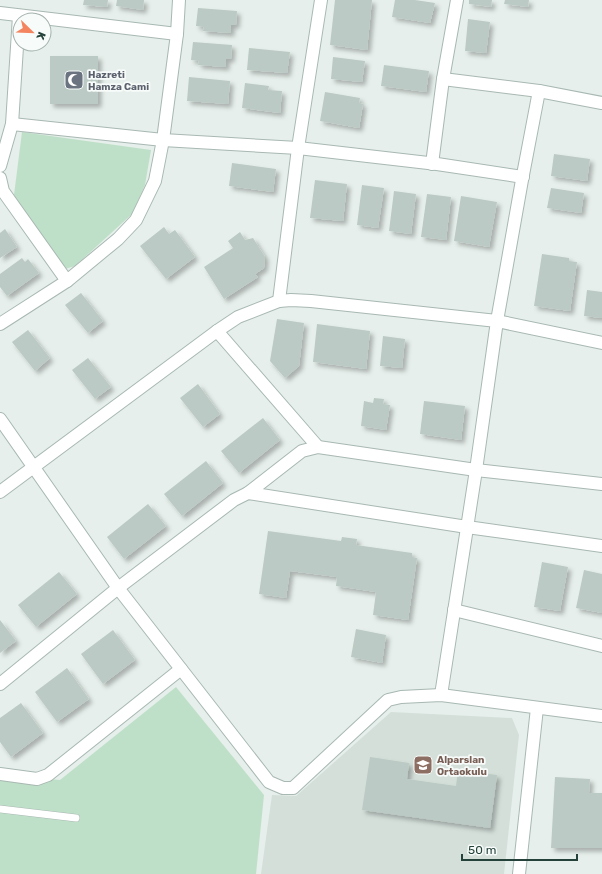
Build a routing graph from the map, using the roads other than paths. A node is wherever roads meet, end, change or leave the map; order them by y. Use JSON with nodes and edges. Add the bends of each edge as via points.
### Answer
{"nodes":[{"id":1,"x":180,"y":0,"type":"edge"},
{"id":2,"x":321,"y":0,"type":"edge"},
{"id":3,"x":457,"y":0,"type":"edge"},
{"id":4,"x":0,"y":13,"type":"edge"},
{"id":5,"x":12,"y":15,"type":"edge"},
{"id":6,"x":52,"y":20,"type":"edge"},
{"id":7,"x":177,"y":34,"type":"junction"},
{"id":8,"x":17,"y":52,"type":"edge"},
{"id":9,"x":443,"y":79,"type":"junction"},
{"id":10,"x":539,"y":91,"type":"junction"},
{"id":11,"x":602,"y":104,"type":"edge"},
{"id":12,"x":12,"y":124,"type":"junction"},
{"id":13,"x":163,"y":140,"type":"junction"},
{"id":14,"x":298,"y":148,"type":"junction"},
{"id":15,"x":432,"y":164,"type":"junction"},
{"id":16,"x":0,"y":166,"type":"edge"},
{"id":17,"x":523,"y":177,"type":"junction"},
{"id":18,"x":0,"y":178,"type":"edge"},
{"id":19,"x":67,"y":281,"type":"junction"},
{"id":20,"x":279,"y":301,"type":"junction"},
{"id":21,"x":497,"y":321,"type":"junction"},
{"id":22,"x":0,"y":324,"type":"edge"},
{"id":23,"x":217,"y":331,"type":"junction"},
{"id":24,"x":602,"y":343,"type":"edge"},
{"id":25,"x":0,"y":419,"type":"edge"},
{"id":26,"x":318,"y":447,"type":"junction"},
{"id":27,"x":33,"y":466,"type":"junction"},
{"id":28,"x":476,"y":470,"type":"junction"},
{"id":29,"x":602,"y":484,"type":"edge"},
{"id":30,"x":0,"y":492,"type":"edge"},
{"id":31,"x":248,"y":492,"type":"junction"},
{"id":32,"x":467,"y":527,"type":"junction"},
{"id":33,"x":602,"y":546,"type":"edge"},
{"id":34,"x":118,"y":588,"type":"junction"},
{"id":35,"x":454,"y":610,"type":"junction"},
{"id":36,"x":602,"y":646,"type":"edge"},
{"id":37,"x":181,"y":669,"type":"junction"},
{"id":38,"x":0,"y":684,"type":"edge"},
{"id":39,"x":441,"y":695,"type":"junction"},
{"id":40,"x":537,"y":708,"type":"junction"},
{"id":41,"x":602,"y":716,"type":"edge"},
{"id":42,"x":0,"y":774,"type":"edge"},
{"id":43,"x":0,"y":809,"type":"edge"},
{"id":44,"x":76,"y":818,"type":"dead end"},
{"id":45,"x":519,"y":874,"type":"edge"}],
"edges":[{"from":1,"to":7,"type":"street"},
{"from":2,"to":14,"type":"street"},
{"from":3,"to":9,"type":"street"},
{"from":4,"to":5,"type":"street"},
{"from":6,"to":7,"type":"street"},
{"from":7,"to":13,"type":"street"},
{"from":8,"to":12,"type":"street"},
{"from":9,"to":10,"type":"street"},
{"from":9,"to":15,"type":"street"},
{"from":10,"to":11,"type":"street"},
{"from":10,"to":17,"type":"street"},
{"from":12,"to":13,"type":"street"},
{"from":12,"to":16,"type":"street"},
{"from":13,"to":14,"type":"street"},
{"from":13,"to":19,"type":"street","via":[[155,181],[136,220],[118,239]]},
{"from":14,"to":15,"type":"street"},
{"from":14,"to":20,"type":"street"},
{"from":15,"to":17,"type":"street"},
{"from":17,"to":21,"type":"street"},
{"from":18,"to":19,"type":"street","via":[[3,191]]},
{"from":19,"to":22,"type":"street"},
{"from":20,"to":21,"type":"street","via":[[311,301]]},
{"from":20,"to":23,"type":"street","via":[[238,318]]},
{"from":21,"to":24,"type":"street"},
{"from":21,"to":28,"type":"street"},
{"from":23,"to":26,"type":"street"},
{"from":23,"to":27,"type":"street"},
{"from":25,"to":27,"type":"street"},
{"from":26,"to":28,"type":"street"},
{"from":26,"to":31,"type":"street","via":[[302,451]]},
{"from":27,"to":30,"type":"street"},
{"from":27,"to":34,"type":"street"},
{"from":28,"to":29,"type":"street"},
{"from":28,"to":32,"type":"street"},
{"from":31,"to":32,"type":"street"},
{"from":31,"to":34,"type":"street"},
{"from":32,"to":33,"type":"street"},
{"from":32,"to":35,"type":"street"},
{"from":34,"to":37,"type":"street"},
{"from":34,"to":38,"type":"street"},
{"from":35,"to":36,"type":"street"},
{"from":35,"to":39,"type":"street"},
{"from":37,"to":39,"type":"street","via":[[269,782],[283,788],[293,788],[388,700]]},
{"from":37,"to":42,"type":"street","via":[[48,775],[37,779]]},
{"from":39,"to":40,"type":"street"},
{"from":40,"to":41,"type":"street"},
{"from":40,"to":45,"type":"street"},
{"from":43,"to":44,"type":"lane"}]}
